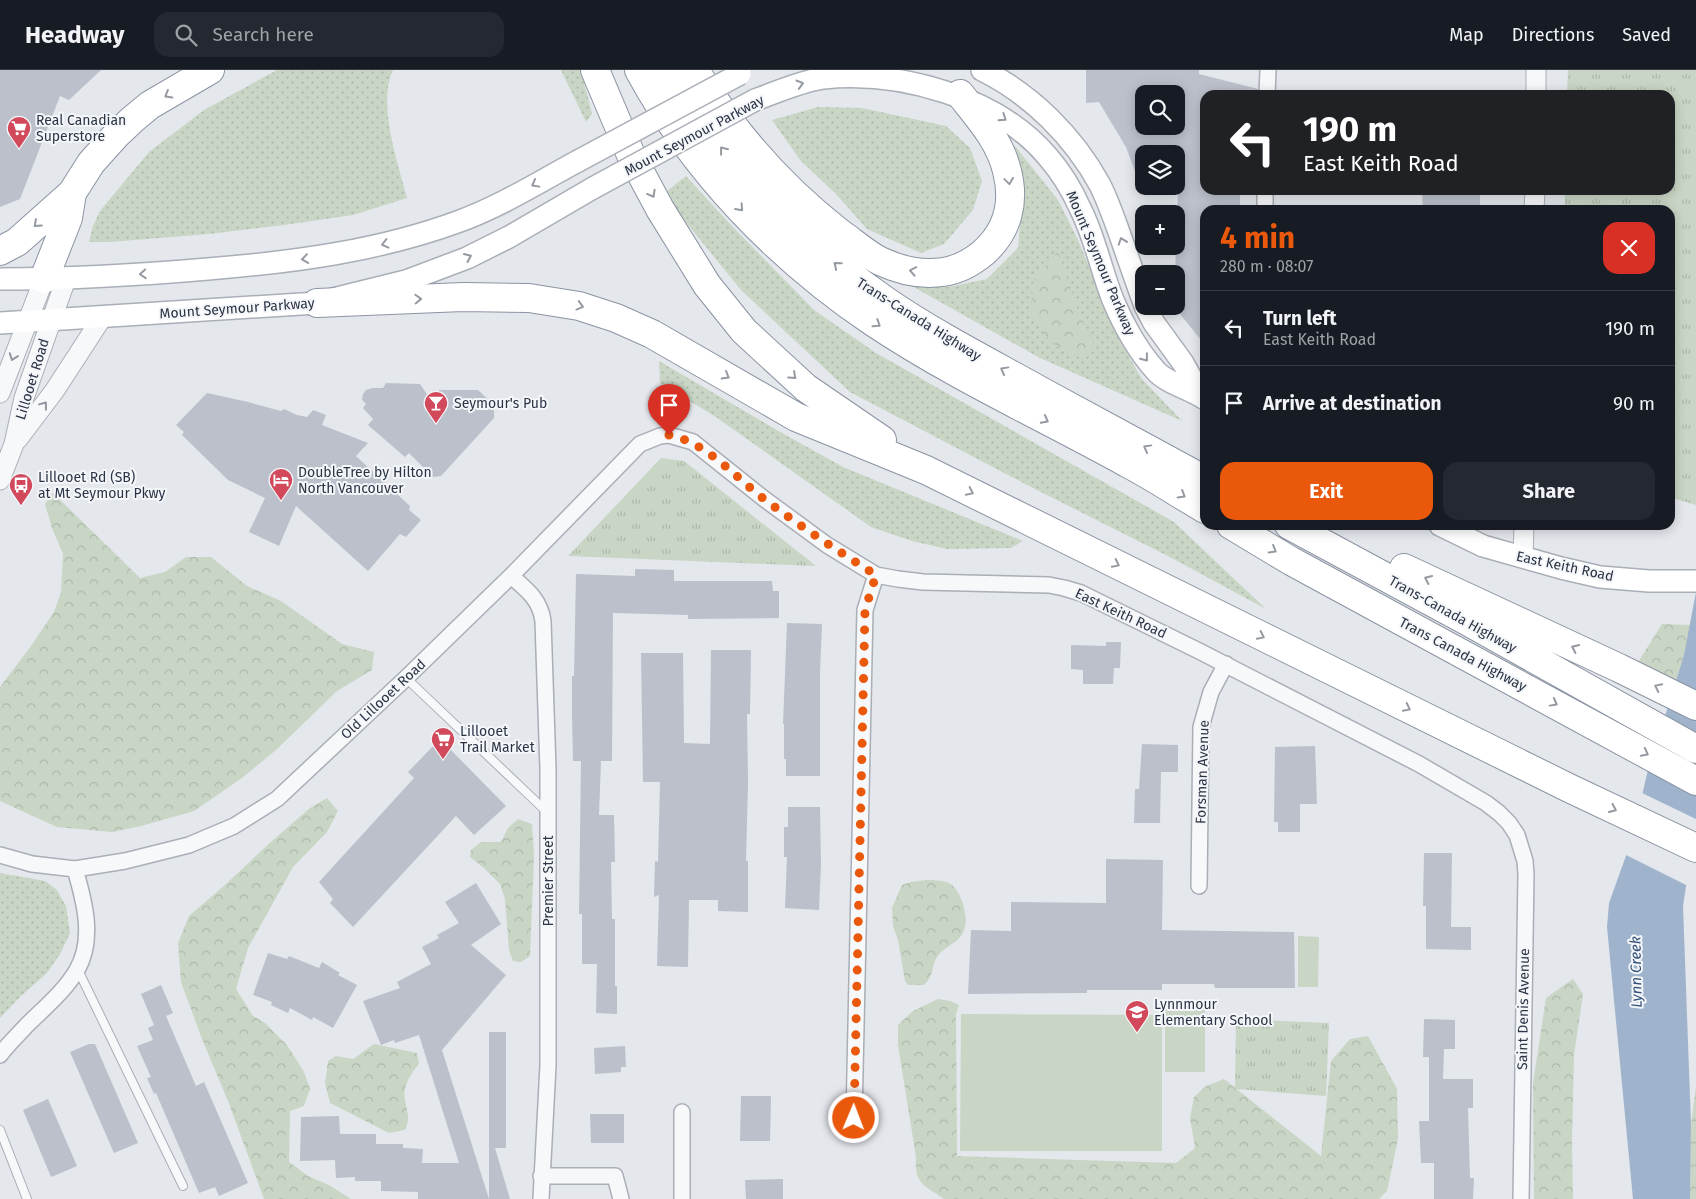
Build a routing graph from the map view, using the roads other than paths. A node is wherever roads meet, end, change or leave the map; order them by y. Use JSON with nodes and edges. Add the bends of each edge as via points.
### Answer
{"nodes":[{"id":1,"x":210,"y":70,"type":"edge"},
{"id":2,"x":595,"y":70,"type":"edge"},
{"id":3,"x":639,"y":70,"type":"edge"},
{"id":4,"x":667,"y":70,"type":"edge"},
{"id":5,"x":695,"y":70,"type":"edge"},
{"id":6,"x":982,"y":70,"type":"edge"},
{"id":7,"x":1268,"y":70,"type":"edge"},
{"id":8,"x":1536,"y":70,"type":"edge"},
{"id":9,"x":746,"y":72,"type":"edge"},
{"id":10,"x":1267,"y":90,"type":"edge"},
{"id":11,"x":1536,"y":90,"type":"edge"},
{"id":12,"x":960,"y":94,"type":"junction"},
{"id":13,"x":72,"y":193,"type":"junction"},
{"id":14,"x":0,"y":251,"type":"edge"},
{"id":15,"x":0,"y":278,"type":"edge"},
{"id":16,"x":55,"y":279,"type":"junction"},
{"id":17,"x":1135,"y":280,"type":"edge"},
{"id":18,"x":317,"y":303,"type":"junction"},
{"id":19,"x":1150,"y":315,"type":"edge"},
{"id":20,"x":103,"y":316,"type":"junction"},
{"id":21,"x":51,"y":320,"type":"junction"},
{"id":22,"x":28,"y":322,"type":"junction"},
{"id":23,"x":0,"y":323,"type":"edge"},
{"id":24,"x":1200,"y":391,"type":"edge"},
{"id":25,"x":0,"y":393,"type":"edge"},
{"id":26,"x":1200,"y":396,"type":"edge"},
{"id":27,"x":14,"y":444,"type":"junction"},
{"id":28,"x":640,"y":444,"type":"joint"},
{"id":29,"x":926,"y":470,"type":"junction"},
{"id":30,"x":1198,"y":475,"type":"edge"},
{"id":31,"x":0,"y":480,"type":"edge"},
{"id":32,"x":1200,"y":506,"type":"edge"},
{"id":33,"x":1240,"y":530,"type":"edge"},
{"id":34,"x":1298,"y":530,"type":"edge"},
{"id":35,"x":1321,"y":530,"type":"edge"},
{"id":36,"x":1450,"y":530,"type":"edge"},
{"id":37,"x":1524,"y":530,"type":"edge"},
{"id":38,"x":1523,"y":558,"type":"junction"},
{"id":39,"x":876,"y":575,"type":"junction"},
{"id":40,"x":511,"y":576,"type":"junction"},
{"id":41,"x":1696,"y":581,"type":"edge"},
{"id":42,"x":1226,"y":664,"type":"junction"},
{"id":43,"x":406,"y":678,"type":"junction"},
{"id":44,"x":1696,"y":706,"type":"edge"},
{"id":45,"x":1696,"y":749,"type":"edge"},
{"id":46,"x":1696,"y":780,"type":"edge"},
{"id":47,"x":547,"y":812,"type":"junction"},
{"id":48,"x":1509,"y":823,"type":"joint"},
{"id":49,"x":1696,"y":848,"type":"edge"},
{"id":50,"x":0,"y":855,"type":"edge"},
{"id":51,"x":75,"y":869,"type":"junction"},
{"id":52,"x":1199,"y":886,"type":"dead end"},
{"id":53,"x":77,"y":970,"type":"junction"},
{"id":54,"x":0,"y":1055,"type":"edge"},
{"id":55,"x":682,"y":1112,"type":"dead end"},
{"id":56,"x":854,"y":1118,"type":"dead end"},
{"id":57,"x":0,"y":1130,"type":"edge"},
{"id":58,"x":541,"y":1176,"type":"junction"},
{"id":59,"x":183,"y":1186,"type":"dead end"},
{"id":60,"x":27,"y":1199,"type":"edge"},
{"id":61,"x":541,"y":1199,"type":"edge"},
{"id":62,"x":621,"y":1199,"type":"edge"},
{"id":63,"x":682,"y":1199,"type":"edge"},
{"id":64,"x":1521,"y":1199,"type":"edge"}],
"edges":[{"from":1,"to":13,"type":"highway","one_way":true,"via":[[133,118],[91,163]]},
{"from":2,"to":29,"type":"highway","one_way":true,"via":[[631,155],[660,209],[707,285],[744,331],[806,388]]},
{"from":3,"to":32,"type":"highway","name":"Trans-Canada Highway","one_way":true,"via":[[680,136],[714,178],[788,257],[831,292],[971,381],[1128,463]]},
{"from":30,"to":4,"type":"highway","name":"Trans-Canada Highway","one_way":true,"via":[[934,331],[846,272],[799,232],[732,162]]},
{"from":12,"to":5,"type":"highway","one_way":true,"via":[[989,130],[1002,153],[1010,192],[1007,222],[991,246],[961,267],[943,272],[922,272],[880,261],[822,218],[786,186],[754,152]]},
{"from":17,"to":6,"type":"main road","name":"Mount Seymour Parkway","one_way":true,"via":[[1101,187],[1084,158],[1032,101],[1000,78]]},
{"from":7,"to":10,"type":"street"},
{"from":8,"to":11,"type":"street"},
{"from":9,"to":16,"type":"main road","one_way":true,"bridge":true,"via":[[492,208],[426,233],[353,252],[270,264]]},
{"from":18,"to":12,"type":"main road","name":"Mount Seymour Parkway","one_way":true,"bridge":true,"via":[[406,280],[467,258],[754,100],[794,85],[822,78],[867,74],[920,82]]},
{"from":12,"to":26,"type":"main road","name":"Mount Seymour Parkway","one_way":true,"via":[[1023,132],[1048,156],[1081,209],[1125,328],[1157,373]]},
{"from":13,"to":14,"type":"highway","one_way":true,"via":[[17,242]]},
{"from":13,"to":16,"type":"highway"},
{"from":15,"to":16,"type":"main road"},
{"from":16,"to":21,"type":"street","name":"Lillooet Road"},
{"from":16,"to":22,"type":"street","name":"Lillooet Road"},
{"from":18,"to":20,"type":"main road","name":"Mount Seymour Parkway"},
{"from":18,"to":29,"type":"highway","one_way":true,"via":[[463,297],[529,298],[579,306],[652,334],[796,417]]},
{"from":19,"to":24,"type":"main road","name":"Mount Seymour Parkway"},
{"from":20,"to":21,"type":"main road","name":"Mount Seymour Parkway"},
{"from":27,"to":20,"type":"street","one_way":true,"via":[[55,390]]},
{"from":21,"to":22,"type":"main road","name":"Mount Seymour Parkway"},
{"from":21,"to":27,"type":"street","name":"Lillooet Road","via":[[24,398]]},
{"from":22,"to":23,"type":"main road","name":"Mount Seymour Parkway"},
{"from":22,"to":25,"type":"street","name":"Lillooet Road","one_way":true},
{"from":27,"to":31,"type":"street","name":"Lillooet Road"},
{"from":28,"to":39,"type":"street","name":"East Keith Road","via":[[669,435],[693,442],[827,545]]},
{"from":28,"to":40,"type":"street","name":"Old Lillooet Road"},
{"from":29,"to":49,"type":"highway","one_way":true},
{"from":33,"to":46,"type":"highway","name":"Trans Canada Highway","one_way":true,"via":[[1291,561]]},
{"from":34,"to":45,"type":"highway","name":"Trans-Canada Highway"},
{"from":44,"to":35,"type":"highway","one_way":true},
{"from":36,"to":38,"type":"main road","name":"East Keith Road","via":[[1483,546]]},
{"from":37,"to":38,"type":"street"},
{"from":38,"to":41,"type":"main road","name":"East Keith Road","via":[[1600,576]]},
{"from":39,"to":42,"type":"street","name":"East Keith Road","via":[[923,582],[1064,588],[1081,593]]},
{"from":39,"to":56,"type":"street","via":[[865,610]]},
{"from":40,"to":43,"type":"street","name":"Old Lillooet Road"},
{"from":40,"to":47,"type":"street","name":"Premier Street","via":[[532,594],[542,612]]},
{"from":42,"to":48,"type":"street","name":"East Keith Road","via":[[1419,764],[1486,804]]},
{"from":42,"to":52,"type":"street","name":"Forsman Avenue","via":[[1211,692],[1201,727]]},
{"from":43,"to":47,"type":"lane"},
{"from":43,"to":51,"type":"street","name":"Old Lillooet Road","via":[[277,799],[234,826],[189,845]]},
{"from":47,"to":58,"type":"street","name":"Premier Street","via":[[548,1065]]},
{"from":48,"to":64,"type":"street","name":"Saint Denis Avenue","via":[[1522,847],[1526,874]]},
{"from":50,"to":51,"type":"street","name":"Old Lillooet Road","via":[[32,864]]},
{"from":51,"to":53,"type":"street","via":[[83,896],[87,939]]},
{"from":53,"to":54,"type":"street"},
{"from":53,"to":59,"type":"lane"},
{"from":55,"to":63,"type":"street"},
{"from":57,"to":60,"type":"lane"},
{"from":58,"to":61,"type":"street","name":"Premier Street"},
{"from":58,"to":62,"type":"street","via":[[615,1176]]}]}
